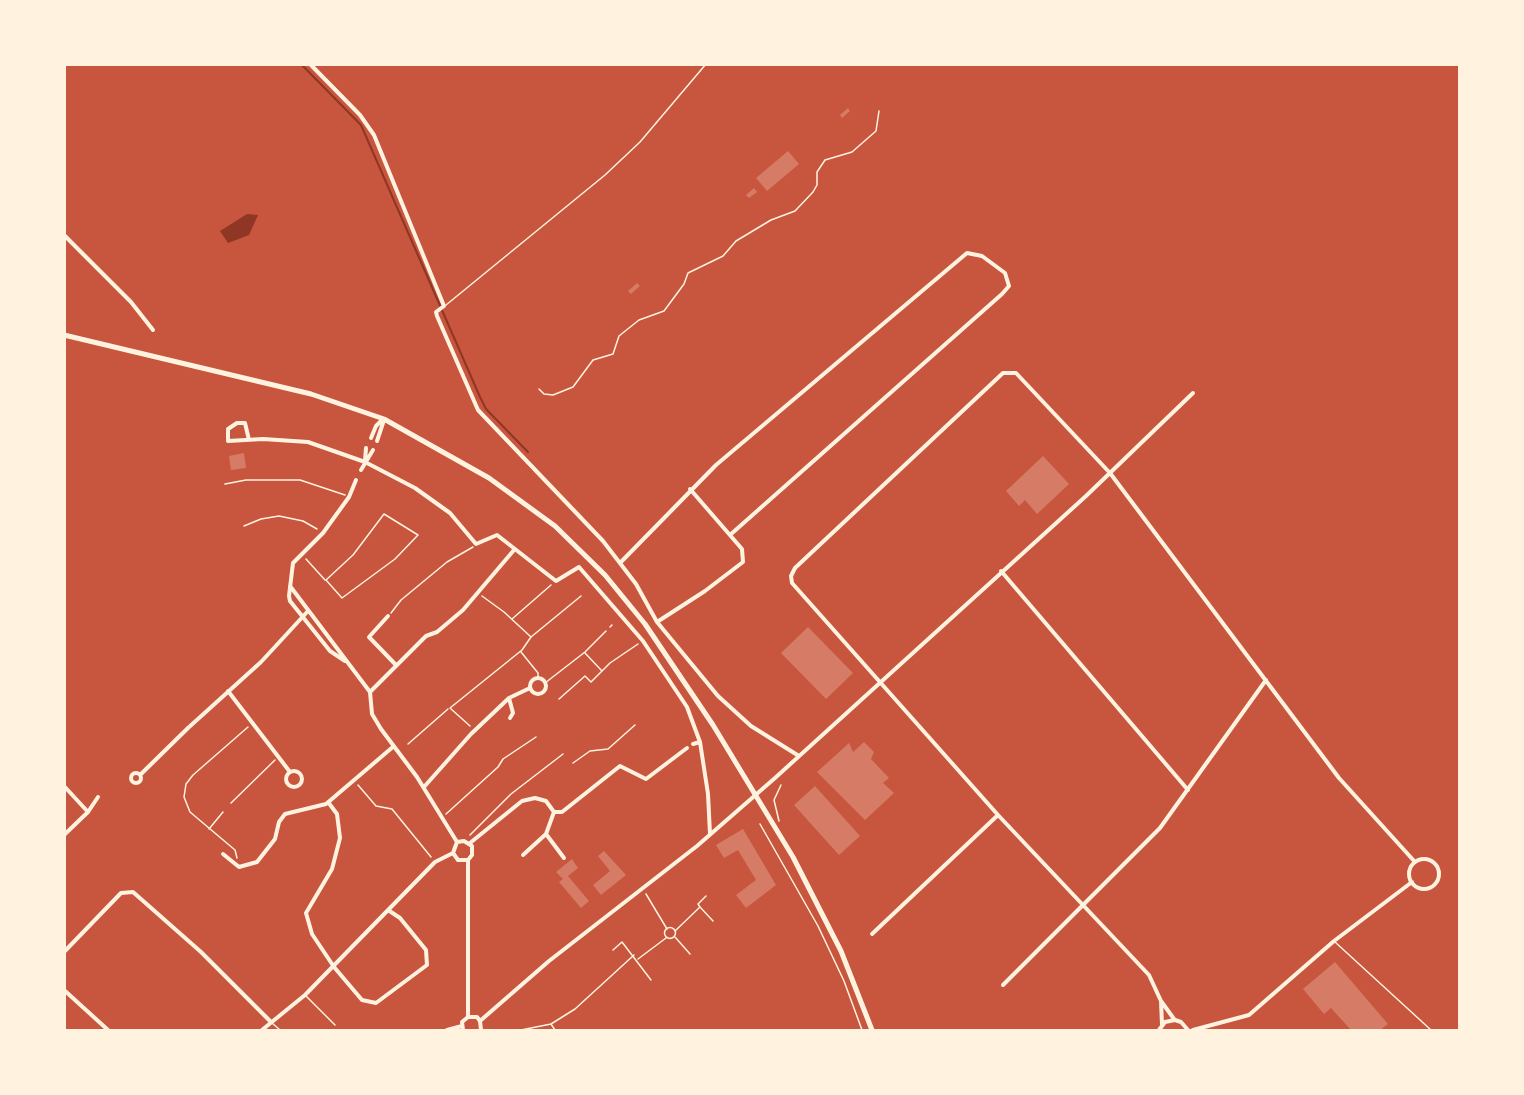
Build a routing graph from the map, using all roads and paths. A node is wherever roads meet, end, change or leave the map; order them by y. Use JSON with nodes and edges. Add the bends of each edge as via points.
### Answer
{"nodes":[{"id":1,"x":310,"y":64,"type":"edge"},
{"id":2,"x":706,"y":64,"type":"edge"},
{"id":3,"x":879,"y":111,"type":"dead end"},
{"id":4,"x":64,"y":235,"type":"edge"},
{"id":5,"x":444,"y":306,"type":"junction"},
{"id":6,"x":153,"y":330,"type":"dead end"},
{"id":7,"x":64,"y":335,"type":"edge"},
{"id":8,"x":539,"y":389,"type":"dead end"},
{"id":9,"x":1193,"y":393,"type":"dead end"},
{"id":10,"x":384,"y":419,"type":"junction"},
{"id":11,"x":371,"y":438,"type":"dead end"},
{"id":12,"x":249,"y":440,"type":"junction"},
{"id":13,"x":377,"y":441,"type":"dead end"},
{"id":14,"x":366,"y":448,"type":"dead end"},
{"id":15,"x":372,"y":450,"type":"dead end"},
{"id":16,"x":365,"y":462,"type":"junction"},
{"id":17,"x":361,"y":470,"type":"dead end"},
{"id":18,"x":1110,"y":473,"type":"junction"},
{"id":19,"x":356,"y":480,"type":"dead end"},
{"id":20,"x":225,"y":484,"type":"dead end"},
{"id":21,"x":690,"y":489,"type":"junction"},
{"id":22,"x":349,"y":496,"type":"junction"},
{"id":23,"x":244,"y":526,"type":"dead end"},
{"id":24,"x":323,"y":533,"type":"junction"},
{"id":25,"x":730,"y":535,"type":"junction"},
{"id":26,"x":476,"y":544,"type":"junction"},
{"id":27,"x":514,"y":550,"type":"junction"},
{"id":28,"x":301,"y":554,"type":"junction"},
{"id":29,"x":620,"y":562,"type":"junction"},
{"id":30,"x":1001,"y":571,"type":"junction"},
{"id":31,"x":326,"y":580,"type":"junction"},
{"id":32,"x":556,"y":581,"type":"junction"},
{"id":33,"x":290,"y":586,"type":"junction"},
{"id":34,"x":476,"y":592,"type":"junction"},
{"id":35,"x":581,"y":596,"type":"dead end"},
{"id":36,"x":308,"y":611,"type":"junction"},
{"id":37,"x":388,"y":616,"type":"joint"},
{"id":38,"x":302,"y":617,"type":"junction"},
{"id":39,"x":622,"y":617,"type":"junction"},
{"id":40,"x":512,"y":619,"type":"junction"},
{"id":41,"x":618,"y":620,"type":"dead end"},
{"id":42,"x":657,"y":622,"type":"junction"},
{"id":43,"x":611,"y":626,"type":"dead end"},
{"id":44,"x":531,"y":637,"type":"junction"},
{"id":45,"x":643,"y":641,"type":"junction"},
{"id":46,"x":520,"y":651,"type":"junction"},
{"id":47,"x":585,"y":652,"type":"junction"},
{"id":48,"x":345,"y":662,"type":"junction"},
{"id":49,"x":396,"y":665,"type":"junction"},
{"id":50,"x":602,"y":671,"type":"junction"},
{"id":51,"x":538,"y":678,"type":"junction"},
{"id":52,"x":1266,"y":680,"type":"junction"},
{"id":53,"x":545,"y":683,"type":"junction"},
{"id":54,"x":880,"y":683,"type":"junction"},
{"id":55,"x":530,"y":688,"type":"junction"},
{"id":56,"x":228,"y":691,"type":"junction"},
{"id":57,"x":370,"y":692,"type":"junction"},
{"id":58,"x":509,"y":698,"type":"junction"},
{"id":59,"x":559,"y":699,"type":"dead end"},
{"id":60,"x":450,"y":708,"type":"junction"},
{"id":61,"x":510,"y":718,"type":"dead end"},
{"id":62,"x":253,"y":724,"type":"junction"},
{"id":63,"x":636,"y":725,"type":"dead end"},
{"id":64,"x":476,"y":730,"type":"junction"},
{"id":65,"x":536,"y":737,"type":"dead end"},
{"id":66,"x":699,"y":742,"type":"junction"},
{"id":67,"x":408,"y":744,"type":"dead end"},
{"id":68,"x":693,"y":744,"type":"dead end"},
{"id":69,"x":394,"y":746,"type":"junction"},
{"id":70,"x":687,"y":748,"type":"dead end"},
{"id":71,"x":563,"y":754,"type":"dead end"},
{"id":72,"x":799,"y":756,"type":"junction"},
{"id":73,"x":278,"y":758,"type":"junction"},
{"id":74,"x":573,"y":763,"type":"dead end"},
{"id":75,"x":290,"y":772,"type":"junction"},
{"id":76,"x":140,"y":775,"type":"dead end"},
{"id":77,"x":354,"y":779,"type":"junction"},
{"id":78,"x":64,"y":786,"type":"edge"},
{"id":79,"x":424,"y":787,"type":"junction"},
{"id":80,"x":1188,"y":790,"type":"junction"},
{"id":81,"x":755,"y":794,"type":"junction"},
{"id":82,"x":98,"y":797,"type":"dead end"},
{"id":83,"x":328,"y":802,"type":"junction"},
{"id":84,"x":231,"y":803,"type":"dead end"},
{"id":85,"x":88,"y":812,"type":"junction"},
{"id":86,"x":223,"y":812,"type":"dead end"},
{"id":87,"x":554,"y":812,"type":"junction"},
{"id":88,"x":998,"y":815,"type":"junction"},
{"id":89,"x":443,"y":817,"type":"junction"},
{"id":90,"x":760,"y":824,"type":"dead end"},
{"id":91,"x":209,"y":830,"type":"junction"},
{"id":92,"x":546,"y":834,"type":"junction"},
{"id":93,"x":64,"y":835,"type":"edge"},
{"id":94,"x":710,"y":835,"type":"junction"},
{"id":95,"x":457,"y":842,"type":"junction"},
{"id":96,"x":468,"y":842,"type":"junction"},
{"id":97,"x":453,"y":853,"type":"junction"},
{"id":98,"x":222,"y":854,"type":"dead end"},
{"id":99,"x":523,"y":855,"type":"dead end"},
{"id":100,"x":564,"y":858,"type":"dead end"},
{"id":101,"x":468,"y":860,"type":"junction"},
{"id":102,"x":435,"y":862,"type":"junction"},
{"id":103,"x":1415,"y":862,"type":"junction"},
{"id":104,"x":239,"y":867,"type":"junction"},
{"id":105,"x":1412,"y":882,"type":"junction"},
{"id":106,"x":642,"y":888,"type":"junction"},
{"id":107,"x":706,"y":896,"type":"dead end"},
{"id":108,"x":1083,"y":904,"type":"junction"},
{"id":109,"x":700,"y":907,"type":"junction"},
{"id":110,"x":388,"y":910,"type":"junction"},
{"id":111,"x":713,"y":921,"type":"dead end"},
{"id":112,"x":667,"y":929,"type":"junction"},
{"id":113,"x":675,"y":931,"type":"junction"},
{"id":114,"x":872,"y":934,"type":"dead end"},
{"id":115,"x":674,"y":936,"type":"junction"},
{"id":116,"x":666,"y":938,"type":"junction"},
{"id":117,"x":1334,"y":941,"type":"junction"},
{"id":118,"x":613,"y":950,"type":"dead end"},
{"id":119,"x":64,"y":952,"type":"edge"},
{"id":120,"x":690,"y":954,"type":"dead end"},
{"id":121,"x":634,"y":955,"type":"junction"},
{"id":122,"x":637,"y":959,"type":"junction"},
{"id":123,"x":334,"y":967,"type":"junction"},
{"id":124,"x":651,"y":980,"type":"dead end"},
{"id":125,"x":1003,"y":985,"type":"dead end"},
{"id":126,"x":64,"y":990,"type":"edge"},
{"id":127,"x":305,"y":995,"type":"junction"},
{"id":128,"x":1161,"y":1000,"type":"junction"},
{"id":129,"x":468,"y":1017,"type":"junction"},
{"id":130,"x":1175,"y":1020,"type":"junction"},
{"id":131,"x":480,"y":1021,"type":"junction"},
{"id":132,"x":271,"y":1022,"type":"junction"},
{"id":133,"x":551,"y":1024,"type":"junction"},
{"id":134,"x":335,"y":1025,"type":"dead end"},
{"id":135,"x":1162,"y":1025,"type":"junction"},
{"id":136,"x":462,"y":1028,"type":"edge"},
{"id":137,"x":108,"y":1030,"type":"edge"},
{"id":138,"x":262,"y":1030,"type":"edge"},
{"id":139,"x":280,"y":1030,"type":"edge"},
{"id":140,"x":447,"y":1030,"type":"edge"},
{"id":141,"x":481,"y":1030,"type":"edge"},
{"id":142,"x":521,"y":1030,"type":"edge"},
{"id":143,"x":555,"y":1030,"type":"edge"},
{"id":144,"x":862,"y":1030,"type":"edge"},
{"id":145,"x":872,"y":1030,"type":"edge"},
{"id":146,"x":1159,"y":1030,"type":"edge"},
{"id":147,"x":1188,"y":1030,"type":"edge"},
{"id":148,"x":1194,"y":1030,"type":"edge"},
{"id":149,"x":1431,"y":1030,"type":"edge"}],
"edges":[{"from":1,"to":5,"type":"street","via":[[360,114],[374,135]]},
{"from":2,"to":5,"type":"lane","via":[[640,142],[605,175]]},
{"from":3,"to":8,"type":"path","via":[[876,131],[852,152],[825,160],[817,172],[813,192],[795,211],[771,220],[736,241],[723,256],[688,273],[663,311],[639,320],[619,336],[613,354],[593,360],[573,387],[553,395]]},
{"from":4,"to":6,"type":"street","via":[[131,302]]},
{"from":5,"to":29,"type":"street","via":[[436,312],[478,410],[580,513]]},
{"from":7,"to":10,"type":"main road","via":[[312,394]]},
{"from":9,"to":18,"type":"street"},
{"from":10,"to":11,"type":"street"},
{"from":10,"to":13,"type":"street"},
{"from":10,"to":81,"type":"main road","via":[[489,478],[555,526],[605,574],[680,674]]},
{"from":12,"to":12,"type":"street","via":[[228,441],[228,429],[245,423]]},
{"from":12,"to":16,"type":"street","via":[[308,442]]},
{"from":14,"to":16,"type":"street"},
{"from":15,"to":16,"type":"street"},
{"from":16,"to":17,"type":"street"},
{"from":16,"to":26,"type":"street","via":[[415,488],[450,513]]},
{"from":18,"to":30,"type":"street"},
{"from":18,"to":52,"type":"street"},
{"from":18,"to":54,"type":"street","via":[[1016,373],[1003,373],[996,379],[821,542],[791,576],[792,583]]},
{"from":19,"to":22,"type":"street"},
{"from":20,"to":22,"type":"path","via":[[300,480]]},
{"from":21,"to":25,"type":"street"},
{"from":21,"to":25,"type":"street","via":[[968,253],[982,256],[1005,273],[1009,286],[1002,294]]},
{"from":21,"to":29,"type":"street"},
{"from":22,"to":24,"type":"street"},
{"from":23,"to":24,"type":"path","via":[[279,516],[303,521]]},
{"from":24,"to":28,"type":"street"},
{"from":25,"to":42,"type":"street","via":[[742,549],[743,562]]},
{"from":26,"to":27,"type":"street","via":[[497,535]]},
{"from":26,"to":37,"type":"path","via":[[447,562],[401,600]]},
{"from":27,"to":32,"type":"street"},
{"from":27,"to":34,"type":"street"},
{"from":28,"to":31,"type":"path"},
{"from":28,"to":33,"type":"street","via":[[293,563]]},
{"from":29,"to":42,"type":"street"},
{"from":30,"to":54,"type":"street"},
{"from":30,"to":80,"type":"street"},
{"from":31,"to":31,"type":"path","via":[[353,555],[384,514],[418,535],[395,559],[342,598]]},
{"from":32,"to":39,"type":"street","via":[[579,567]]},
{"from":32,"to":40,"type":"path"},
{"from":33,"to":36,"type":"street"},
{"from":33,"to":38,"type":"street","via":[[290,601]]},
{"from":34,"to":40,"type":"path"},
{"from":34,"to":49,"type":"street","via":[[463,610],[437,632],[426,636]]},
{"from":35,"to":44,"type":"path"},
{"from":36,"to":38,"type":"street"},
{"from":36,"to":48,"type":"street"},
{"from":37,"to":49,"type":"street","via":[[369,637]]},
{"from":38,"to":48,"type":"street","via":[[334,656]]},
{"from":38,"to":56,"type":"street"},
{"from":39,"to":41,"type":"lane"},
{"from":39,"to":45,"type":"street"},
{"from":40,"to":44,"type":"path"},
{"from":42,"to":72,"type":"street","via":[[733,711]]},
{"from":43,"to":47,"type":"path"},
{"from":44,"to":46,"type":"path"},
{"from":45,"to":50,"type":"path"},
{"from":45,"to":66,"type":"street","via":[[687,707]]},
{"from":46,"to":51,"type":"path"},
{"from":46,"to":60,"type":"path"},
{"from":47,"to":50,"type":"path"},
{"from":47,"to":53,"type":"path"},
{"from":48,"to":57,"type":"street"},
{"from":49,"to":57,"type":"street"},
{"from":50,"to":59,"type":"path","via":[[591,682],[585,676]]},
{"from":51,"to":53,"type":"street"},
{"from":51,"to":55,"type":"street","via":[[532,680]]},
{"from":52,"to":80,"type":"street"},
{"from":52,"to":103,"type":"street","via":[[1339,778]]},
{"from":53,"to":55,"type":"street","via":[[540,693]]},
{"from":54,"to":72,"type":"street"},
{"from":54,"to":88,"type":"street"},
{"from":55,"to":58,"type":"street"},
{"from":56,"to":62,"type":"street"},
{"from":56,"to":76,"type":"street"},
{"from":57,"to":69,"type":"street","via":[[372,714]]},
{"from":58,"to":61,"type":"street","via":[[513,713]]},
{"from":58,"to":64,"type":"street"},
{"from":60,"to":64,"type":"path"},
{"from":60,"to":67,"type":"path"},
{"from":62,"to":73,"type":"street"},
{"from":62,"to":91,"type":"path","via":[[227,743],[186,784],[184,797],[190,812]]},
{"from":63,"to":74,"type":"path","via":[[608,749],[590,751]]},
{"from":64,"to":79,"type":"street"},
{"from":65,"to":89,"type":"path","via":[[504,759]]},
{"from":66,"to":68,"type":"street"},
{"from":66,"to":94,"type":"street"},
{"from":69,"to":77,"type":"street"},
{"from":69,"to":79,"type":"street"},
{"from":70,"to":87,"type":"street","via":[[646,779],[620,766],[574,805]]},
{"from":71,"to":96,"type":"path","via":[[511,794],[475,828]]},
{"from":72,"to":81,"type":"street"},
{"from":73,"to":75,"type":"street"},
{"from":73,"to":84,"type":"path"},
{"from":75,"to":75,"type":"street","via":[[301,776],[298,786],[287,782]]},
{"from":77,"to":83,"type":"street"},
{"from":77,"to":102,"type":"path","via":[[376,806],[392,809]]},
{"from":78,"to":85,"type":"street"},
{"from":79,"to":89,"type":"street"},
{"from":80,"to":108,"type":"street","via":[[1160,828]]},
{"from":81,"to":94,"type":"street"},
{"from":81,"to":145,"type":"main road","via":[[793,857],[841,951]]},
{"from":82,"to":85,"type":"street"},
{"from":83,"to":104,"type":"street","via":[[285,814],[275,839],[258,862]]},
{"from":83,"to":123,"type":"street","via":[[337,814],[340,838],[332,869],[306,913],[312,934]]},
{"from":85,"to":93,"type":"street"},
{"from":86,"to":91,"type":"path"},
{"from":87,"to":92,"type":"street"},
{"from":87,"to":96,"type":"street","via":[[546,801],[526,799]]},
{"from":88,"to":108,"type":"street"},
{"from":88,"to":114,"type":"street"},
{"from":89,"to":95,"type":"street"},
{"from":90,"to":144,"type":"path","via":[[818,926]]},
{"from":91,"to":104,"type":"path","via":[[235,850]]},
{"from":92,"to":99,"type":"street"},
{"from":92,"to":100,"type":"street"},
{"from":94,"to":106,"type":"street"},
{"from":95,"to":96,"type":"street"},
{"from":95,"to":97,"type":"street"},
{"from":96,"to":101,"type":"street","via":[[473,852]]},
{"from":97,"to":101,"type":"street","via":[[458,860]]},
{"from":97,"to":102,"type":"street"},
{"from":98,"to":104,"type":"street"},
{"from":101,"to":129,"type":"street"},
{"from":102,"to":110,"type":"street"},
{"from":103,"to":105,"type":"street","via":[[1410,870]]},
{"from":103,"to":105,"type":"street","via":[[1433,862],[1438,875],[1435,884],[1426,889]]},
{"from":105,"to":117,"type":"street"},
{"from":106,"to":112,"type":"path"},
{"from":106,"to":131,"type":"street"},
{"from":107,"to":109,"type":"path","via":[[698,904]]},
{"from":108,"to":125,"type":"street"},
{"from":108,"to":128,"type":"street","via":[[1149,975]]},
{"from":109,"to":111,"type":"path"},
{"from":109,"to":113,"type":"path"},
{"from":110,"to":123,"type":"street"},
{"from":110,"to":123,"type":"street","via":[[400,918],[426,950],[427,966],[376,1003],[362,1000]]},
{"from":112,"to":113,"type":"path"},
{"from":112,"to":116,"type":"path"},
{"from":113,"to":115,"type":"path"},
{"from":115,"to":116,"type":"path"},
{"from":115,"to":120,"type":"path"},
{"from":116,"to":122,"type":"path"},
{"from":117,"to":148,"type":"street","via":[[1249,1015]]},
{"from":117,"to":149,"type":"lane"},
{"from":118,"to":121,"type":"path","via":[[622,942]]},
{"from":119,"to":132,"type":"street","via":[[122,893],[133,892]]},
{"from":121,"to":122,"type":"path"},
{"from":121,"to":133,"type":"path","via":[[575,1009]]},
{"from":122,"to":124,"type":"path"},
{"from":123,"to":127,"type":"street"},
{"from":126,"to":137,"type":"street"},
{"from":127,"to":132,"type":"street"},
{"from":127,"to":134,"type":"lane"},
{"from":128,"to":130,"type":"street"},
{"from":128,"to":135,"type":"street"},
{"from":129,"to":131,"type":"street"},
{"from":129,"to":136,"type":"street"},
{"from":130,"to":135,"type":"street"},
{"from":130,"to":147,"type":"street"},
{"from":131,"to":141,"type":"street"},
{"from":132,"to":138,"type":"street"},
{"from":132,"to":139,"type":"lane"},
{"from":133,"to":142,"type":"path"},
{"from":133,"to":143,"type":"path"},
{"from":135,"to":146,"type":"street"},
{"from":136,"to":140,"type":"street"}]}
